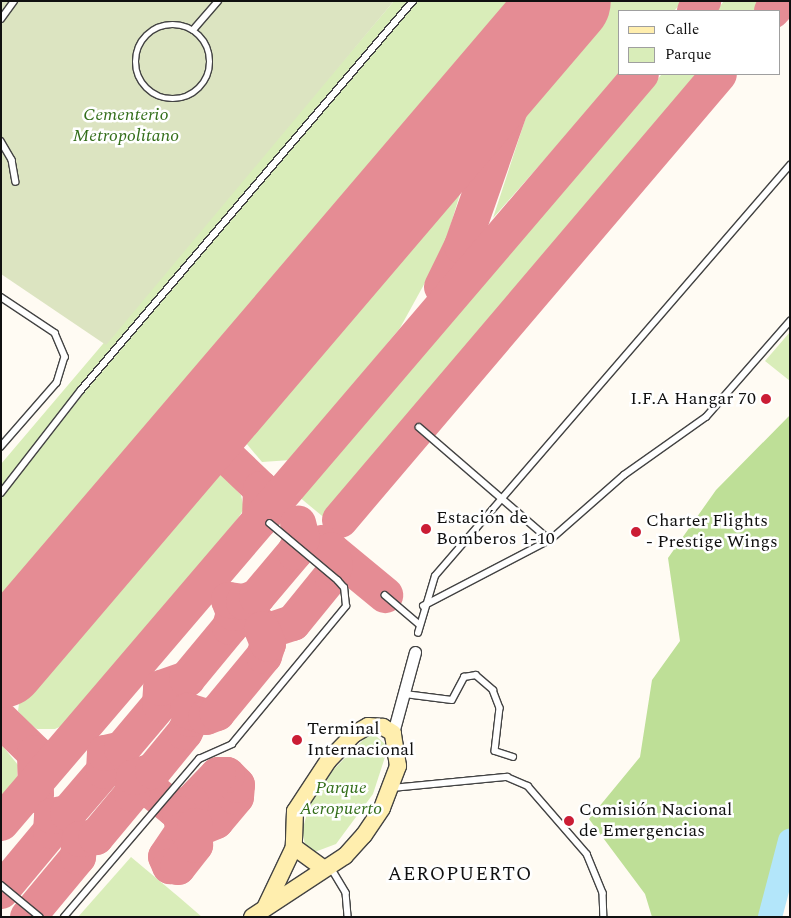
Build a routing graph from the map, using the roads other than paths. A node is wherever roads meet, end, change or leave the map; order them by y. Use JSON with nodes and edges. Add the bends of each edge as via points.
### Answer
{"nodes":[{"id":1,"x":14,"y":1,"type":"edge"},
{"id":2,"x":218,"y":1,"type":"edge"},
{"id":3,"x":413,"y":1,"type":"edge"},
{"id":4,"x":1,"y":19,"type":"edge"},
{"id":5,"x":193,"y":30,"type":"junction"},
{"id":6,"x":1,"y":142,"type":"edge"},
{"id":7,"x":790,"y":164,"type":"edge"},
{"id":8,"x":16,"y":182,"type":"dead end"},
{"id":9,"x":1,"y":297,"type":"edge"},
{"id":10,"x":790,"y":321,"type":"edge"},
{"id":11,"x":419,"y":427,"type":"dead end"},
{"id":12,"x":1,"y":447,"type":"edge"},
{"id":13,"x":1,"y":492,"type":"edge"},
{"id":14,"x":502,"y":498,"type":"junction"},
{"id":15,"x":270,"y":524,"type":"dead end"},
{"id":16,"x":550,"y":540,"type":"junction"},
{"id":17,"x":385,"y":595,"type":"dead end"},
{"id":18,"x":423,"y":606,"type":"junction"},
{"id":19,"x":419,"y":624,"type":"junction"},
{"id":20,"x":418,"y":633,"type":"dead end"},
{"id":21,"x":415,"y":652,"type":"dead end"},
{"id":22,"x":405,"y":694,"type":"junction"},
{"id":23,"x":393,"y":733,"type":"junction"},
{"id":24,"x":513,"y":757,"type":"dead end"},
{"id":25,"x":392,"y":788,"type":"junction"},
{"id":26,"x":294,"y":847,"type":"junction"},
{"id":27,"x":326,"y":866,"type":"junction"},
{"id":28,"x":1,"y":885,"type":"edge"},
{"id":29,"x":258,"y":913,"type":"edge"},
{"id":30,"x":40,"y":917,"type":"edge"},
{"id":31,"x":64,"y":917,"type":"edge"},
{"id":32,"x":348,"y":917,"type":"edge"},
{"id":33,"x":604,"y":917,"type":"edge"}],
"edges":[{"from":1,"to":4,"type":"lane"},
{"from":2,"to":5,"type":"lane"},
{"from":3,"to":13,"type":"lane","via":[[81,390]]},
{"from":5,"to":5,"type":"lane","via":[[167,25],[144,39],[137,64],[148,89],[173,98],[186,96],[202,84],[210,65],[209,52]]},
{"from":6,"to":8,"type":"lane","via":[[12,160]]},
{"from":7,"to":14,"type":"lane"},
{"from":9,"to":12,"type":"lane","via":[[55,334],[65,357],[57,383]]},
{"from":10,"to":16,"type":"lane","via":[[706,417],[624,474]]},
{"from":11,"to":14,"type":"lane"},
{"from":14,"to":16,"type":"lane"},
{"from":14,"to":18,"type":"lane","via":[[435,576]]},
{"from":15,"to":31,"type":"lane","via":[[344,588],[346,606],[341,616],[226,750],[205,755],[192,766]]},
{"from":16,"to":18,"type":"lane"},
{"from":17,"to":19,"type":"lane"},
{"from":18,"to":19,"type":"lane"},
{"from":19,"to":20,"type":"lane"},
{"from":21,"to":22,"type":"street"},
{"from":22,"to":23,"type":"street"},
{"from":22,"to":24,"type":"lane","via":[[452,700],[464,677],[476,675],[493,690],[500,708],[495,751]]},
{"from":23,"to":25,"type":"main road","via":[[398,766]]},
{"from":23,"to":26,"type":"main road","via":[[368,726],[328,761],[295,811]]},
{"from":25,"to":27,"type":"main road","via":[[364,835]]},
{"from":25,"to":33,"type":"lane","via":[[508,777],[522,782],[587,854],[603,893]]},
{"from":26,"to":27,"type":"main road"},
{"from":26,"to":29,"type":"main road"},
{"from":27,"to":29,"type":"main road"},
{"from":27,"to":32,"type":"lane","via":[[346,894]]},
{"from":28,"to":30,"type":"lane"}]}
